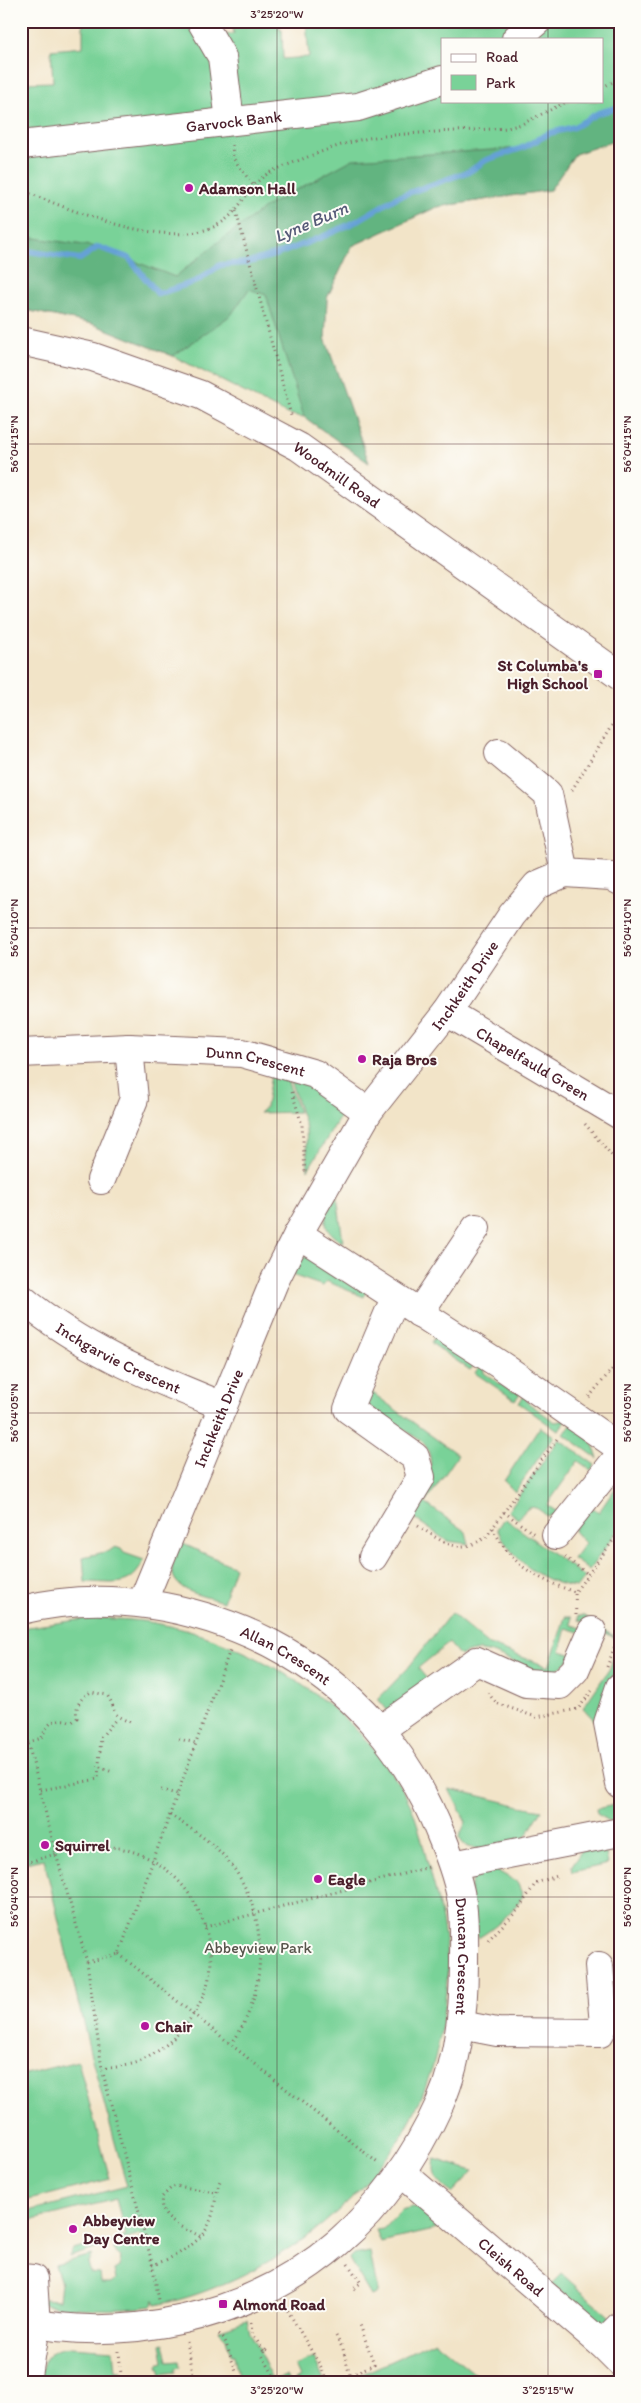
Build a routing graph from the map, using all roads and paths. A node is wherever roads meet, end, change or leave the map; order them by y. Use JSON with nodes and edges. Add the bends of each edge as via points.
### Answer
{"nodes":[{"id":1,"x":201,"y":21,"type":"edge"},
{"id":2,"x":538,"y":21,"type":"edge"},
{"id":3,"x":517,"y":38,"type":"edge"},
{"id":4,"x":620,"y":79,"type":"edge"},
{"id":5,"x":441,"y":80,"type":"edge"},
{"id":6,"x":604,"y":86,"type":"edge"},
{"id":7,"x":566,"y":102,"type":"edge"},
{"id":8,"x":230,"y":121,"type":"junction"},
{"id":9,"x":21,"y":145,"type":"edge"},
{"id":10,"x":253,"y":185,"type":"junction"},
{"id":11,"x":21,"y":190,"type":"edge"},
{"id":12,"x":236,"y":211,"type":"junction"},
{"id":13,"x":21,"y":341,"type":"edge"},
{"id":14,"x":299,"y":447,"type":"junction"},
{"id":15,"x":620,"y":676,"type":"edge"},
{"id":16,"x":620,"y":712,"type":"edge"},
{"id":17,"x":499,"y":754,"type":"dead end"},
{"id":18,"x":554,"y":820,"type":"junction"},
{"id":19,"x":565,"y":873,"type":"junction"},
{"id":20,"x":620,"y":881,"type":"edge"},
{"id":21,"x":447,"y":1012,"type":"junction"},
{"id":22,"x":130,"y":1048,"type":"junction"},
{"id":23,"x":21,"y":1053,"type":"edge"},
{"id":24,"x":281,"y":1064,"type":"junction"},
{"id":25,"x":368,"y":1112,"type":"junction"},
{"id":26,"x":620,"y":1115,"type":"edge"},
{"id":27,"x":331,"y":1176,"type":"junction"},
{"id":28,"x":101,"y":1180,"type":"dead end"},
{"id":29,"x":476,"y":1228,"type":"dead end"},
{"id":30,"x":298,"y":1234,"type":"junction"},
{"id":31,"x":21,"y":1298,"type":"edge"},
{"id":32,"x":395,"y":1298,"type":"junction"},
{"id":33,"x":419,"y":1313,"type":"junction"},
{"id":34,"x":620,"y":1360,"type":"edge"},
{"id":35,"x":222,"y":1406,"type":"junction"},
{"id":36,"x":574,"y":1415,"type":"junction"},
{"id":37,"x":620,"y":1448,"type":"edge"},
{"id":38,"x":620,"y":1454,"type":"edge"},
{"id":39,"x":399,"y":1514,"type":"junction"},
{"id":40,"x":492,"y":1528,"type":"junction"},
{"id":41,"x":554,"y":1534,"type":"dead end"},
{"id":42,"x":372,"y":1557,"type":"dead end"},
{"id":43,"x":575,"y":1592,"type":"dead end"},
{"id":44,"x":142,"y":1603,"type":"junction"},
{"id":45,"x":21,"y":1610,"type":"edge"},
{"id":46,"x":592,"y":1631,"type":"dead end"},
{"id":47,"x":232,"y":1642,"type":"dead end"},
{"id":48,"x":620,"y":1687,"type":"edge"},
{"id":49,"x":21,"y":1715,"type":"edge"},
{"id":50,"x":117,"y":1718,"type":"junction"},
{"id":51,"x":130,"y":1722,"type":"dead end"},
{"id":52,"x":380,"y":1730,"type":"junction"},
{"id":53,"x":179,"y":1739,"type":"dead end"},
{"id":54,"x":28,"y":1742,"type":"junction"},
{"id":55,"x":196,"y":1743,"type":"junction"},
{"id":56,"x":100,"y":1767,"type":"junction"},
{"id":57,"x":112,"y":1772,"type":"dead end"},
{"id":58,"x":620,"y":1784,"type":"edge"},
{"id":59,"x":41,"y":1790,"type":"junction"},
{"id":60,"x":161,"y":1790,"type":"dead end"},
{"id":61,"x":178,"y":1794,"type":"junction"},
{"id":62,"x":170,"y":1815,"type":"junction"},
{"id":63,"x":620,"y":1832,"type":"edge"},
{"id":64,"x":56,"y":1854,"type":"junction"},
{"id":65,"x":153,"y":1860,"type":"junction"},
{"id":66,"x":21,"y":1864,"type":"edge"},
{"id":67,"x":445,"y":1865,"type":"junction"},
{"id":68,"x":558,"y":1876,"type":"dead end"},
{"id":69,"x":255,"y":1914,"type":"junction"},
{"id":70,"x":205,"y":1927,"type":"junction"},
{"id":71,"x":119,"y":1954,"type":"junction"},
{"id":72,"x":87,"y":1962,"type":"junction"},
{"id":73,"x":599,"y":1966,"type":"dead end"},
{"id":74,"x":464,"y":1970,"type":"junction"},
{"id":75,"x":196,"y":2014,"type":"junction"},
{"id":76,"x":460,"y":2025,"type":"junction"},
{"id":77,"x":232,"y":2043,"type":"junction"},
{"id":78,"x":102,"y":2069,"type":"junction"},
{"id":79,"x":394,"y":2171,"type":"junction"},
{"id":80,"x":220,"y":2180,"type":"dead end"},
{"id":81,"x":216,"y":2192,"type":"junction"},
{"id":82,"x":200,"y":2236,"type":"junction"},
{"id":83,"x":336,"y":2244,"type":"junction"},
{"id":84,"x":152,"y":2265,"type":"junction"},
{"id":85,"x":21,"y":2278,"type":"edge"},
{"id":86,"x":273,"y":2287,"type":"junction"},
{"id":87,"x":356,"y":2290,"type":"dead end"},
{"id":88,"x":242,"y":2301,"type":"junction"},
{"id":89,"x":160,"y":2304,"type":"dead end"},
{"id":90,"x":212,"y":2313,"type":"junction"},
{"id":91,"x":182,"y":2319,"type":"junction"},
{"id":92,"x":359,"y":2322,"type":"dead end"},
{"id":93,"x":29,"y":2323,"type":"edge"},
{"id":94,"x":336,"y":2336,"type":"dead end"},
{"id":95,"x":614,"y":2344,"type":"edge"},
{"id":96,"x":269,"y":2351,"type":"dead end"},
{"id":97,"x":264,"y":2352,"type":"junction"},
{"id":98,"x":237,"y":2374,"type":"dead end"},
{"id":99,"x":283,"y":2374,"type":"dead end"},
{"id":100,"x":350,"y":2376,"type":"junction"},
{"id":101,"x":121,"y":2377,"type":"dead end"},
{"id":102,"x":27,"y":2382,"type":"edge"},
{"id":103,"x":114,"y":2382,"type":"edge"},
{"id":104,"x":195,"y":2382,"type":"edge"},
{"id":105,"x":327,"y":2382,"type":"edge"},
{"id":106,"x":338,"y":2382,"type":"edge"}],
"edges":[{"from":1,"to":8,"type":"street","via":[[222,57]]},
{"from":2,"to":3,"type":"street"},
{"from":4,"to":6,"type":"path"},
{"from":5,"to":8,"type":"street","name":"Garvock Bank","via":[[358,107]]},
{"from":7,"to":10,"type":"path","via":[[507,128],[373,138],[342,145],[274,170]]},
{"from":8,"to":9,"type":"street","name":"Garvock Bank"},
{"from":8,"to":10,"type":"path","via":[[233,158]]},
{"from":10,"to":12,"type":"path"},
{"from":11,"to":12,"type":"path","via":[[129,228],[163,234],[202,231],[221,223]]},
{"from":12,"to":14,"type":"path"},
{"from":13,"to":14,"type":"street","name":"Woodmill Road","via":[[93,357],[202,395]]},
{"from":14,"to":15,"type":"street","name":"Woodmill Road"},
{"from":16,"to":18,"type":"path"},
{"from":17,"to":18,"type":"street","via":[[548,794]]},
{"from":18,"to":19,"type":"street"},
{"from":19,"to":20,"type":"street","name":"Inchkeith Drive","via":[[611,876]]},
{"from":19,"to":21,"type":"street","name":"Inchkeith Drive","via":[[537,885],[512,915]]},
{"from":21,"to":25,"type":"street","name":"Inchkeith Drive"},
{"from":21,"to":26,"type":"street","name":"Chapelfauld Green"},
{"from":22,"to":23,"type":"street","name":"Dunn Crescent"},
{"from":22,"to":24,"type":"street","name":"Dunn Crescent","via":[[242,1053]]},
{"from":22,"to":28,"type":"street","via":[[134,1099]]},
{"from":24,"to":25,"type":"street","name":"Dunn Crescent","via":[[315,1074]]},
{"from":24,"to":27,"type":"path","via":[[302,1125],[306,1175]]},
{"from":25,"to":27,"type":"street","name":"Inchkeith Drive"},
{"from":27,"to":30,"type":"street","name":"Inchkeith Drive"},
{"from":29,"to":33,"type":"street"},
{"from":30,"to":32,"type":"street"},
{"from":30,"to":35,"type":"street","name":"Inchkeith Drive","via":[[274,1282]]},
{"from":31,"to":35,"type":"street","name":"Inchgarvie Crescent","via":[[52,1324],[100,1353]]},
{"from":32,"to":33,"type":"street"},
{"from":32,"to":39,"type":"street","via":[[348,1410],[415,1456],[421,1478]]},
{"from":33,"to":36,"type":"street"},
{"from":34,"to":36,"type":"path"},
{"from":35,"to":44,"type":"street","name":"Inchkeith Drive"},
{"from":36,"to":37,"type":"street"},
{"from":36,"to":40,"type":"path"},
{"from":38,"to":41,"type":"street"},
{"from":39,"to":40,"type":"path","via":[[450,1546],[474,1546],[486,1538]]},
{"from":39,"to":42,"type":"street"},
{"from":40,"to":43,"type":"path","via":[[506,1551],[527,1572]]},
{"from":44,"to":45,"type":"street","name":"Allan Crescent","via":[[76,1601]]},
{"from":44,"to":52,"type":"street","name":"Allan Crescent","via":[[194,1613],[239,1628],[291,1654],[348,1696]]},
{"from":46,"to":52,"type":"street","via":[[575,1670],[560,1685],[526,1682],[477,1661]]},
{"from":47,"to":55,"type":"path"},
{"from":48,"to":58,"type":"street","via":[[608,1723]]},
{"from":49,"to":54,"type":"path"},
{"from":50,"to":51,"type":"path"},
{"from":50,"to":54,"type":"path","via":[[107,1695],[91,1692],[79,1701],[77,1718],[72,1722],[64,1719],[53,1721],[42,1738]]},
{"from":50,"to":56,"type":"path","via":[[101,1737]]},
{"from":52,"to":67,"type":"street","name":"Allan Crescent","via":[[402,1756],[430,1805]]},
{"from":53,"to":55,"type":"path"},
{"from":54,"to":59,"type":"path"},
{"from":55,"to":61,"type":"path"},
{"from":56,"to":57,"type":"path"},
{"from":56,"to":59,"type":"path","via":[[98,1780]]},
{"from":59,"to":64,"type":"path"},
{"from":60,"to":61,"type":"path"},
{"from":61,"to":62,"type":"path"},
{"from":62,"to":65,"type":"path"},
{"from":62,"to":69,"type":"path","via":[[223,1854],[245,1888]]},
{"from":63,"to":67,"type":"street"},
{"from":64,"to":65,"type":"path","via":[[99,1846],[118,1848]]},
{"from":64,"to":66,"type":"path"},
{"from":64,"to":72,"type":"path"},
{"from":65,"to":70,"type":"path","via":[[186,1888]]},
{"from":65,"to":71,"type":"path"},
{"from":67,"to":69,"type":"path"},
{"from":67,"to":74,"type":"street","name":"Duncan Crescent","via":[[462,1901]]},
{"from":68,"to":74,"type":"path","via":[[536,1883],[517,1911]]},
{"from":69,"to":70,"type":"path"},
{"from":69,"to":77,"type":"path","via":[[259,1940],[256,1989],[244,2027]]},
{"from":70,"to":75,"type":"path","via":[[211,1956],[210,1973]]},
{"from":71,"to":72,"type":"path"},
{"from":71,"to":75,"type":"path"},
{"from":72,"to":78,"type":"path"},
{"from":73,"to":76,"type":"street","via":[[604,2025],[600,2033],[497,2032]]},
{"from":74,"to":76,"type":"street","name":"Duncan Crescent"},
{"from":75,"to":77,"type":"path"},
{"from":75,"to":78,"type":"path","via":[[174,2038],[142,2061]]},
{"from":76,"to":79,"type":"street","name":"Duncan Crescent","via":[[452,2068],[441,2102]]},
{"from":77,"to":79,"type":"path"},
{"from":78,"to":84,"type":"path"},
{"from":79,"to":83,"type":"street","name":"Duncan Crescent","via":[[381,2201]]},
{"from":79,"to":95,"type":"street","name":"Cleish Road"},
{"from":80,"to":81,"type":"path"},
{"from":81,"to":82,"type":"path","via":[[209,2225]]},
{"from":81,"to":82,"type":"path","via":[[176,2186],[162,2197],[165,2215]]},
{"from":82,"to":84,"type":"path","via":[[184,2250]]},
{"from":83,"to":86,"type":"street","name":"Duncan Crescent","via":[[296,2275]]},
{"from":83,"to":87,"type":"path","via":[[361,2283],[353,2288]]},
{"from":84,"to":89,"type":"path"},
{"from":85,"to":93,"type":"street","via":[[33,2278]]},
{"from":86,"to":88,"type":"street","name":"Duncan Crescent"},
{"from":86,"to":105,"type":"path","via":[[310,2346]]},
{"from":88,"to":90,"type":"street","name":"Duncan Crescent"},
{"from":88,"to":97,"type":"path","via":[[252,2333]]},
{"from":90,"to":91,"type":"street","name":"Duncan Crescent"},
{"from":90,"to":98,"type":"path","via":[[217,2333],[224,2338]]},
{"from":91,"to":93,"type":"street","name":"Duncan Crescent","via":[[128,2328],[83,2330]]},
{"from":91,"to":104,"type":"path"},
{"from":92,"to":100,"type":"path","via":[[374,2364]]},
{"from":93,"to":102,"type":"street"},
{"from":94,"to":100,"type":"path","via":[[344,2349]]},
{"from":96,"to":97,"type":"path"},
{"from":97,"to":99,"type":"path","via":[[262,2355],[276,2379]]},
{"from":100,"to":106,"type":"path"},
{"from":101,"to":103,"type":"path","via":[[114,2376]]}]}
